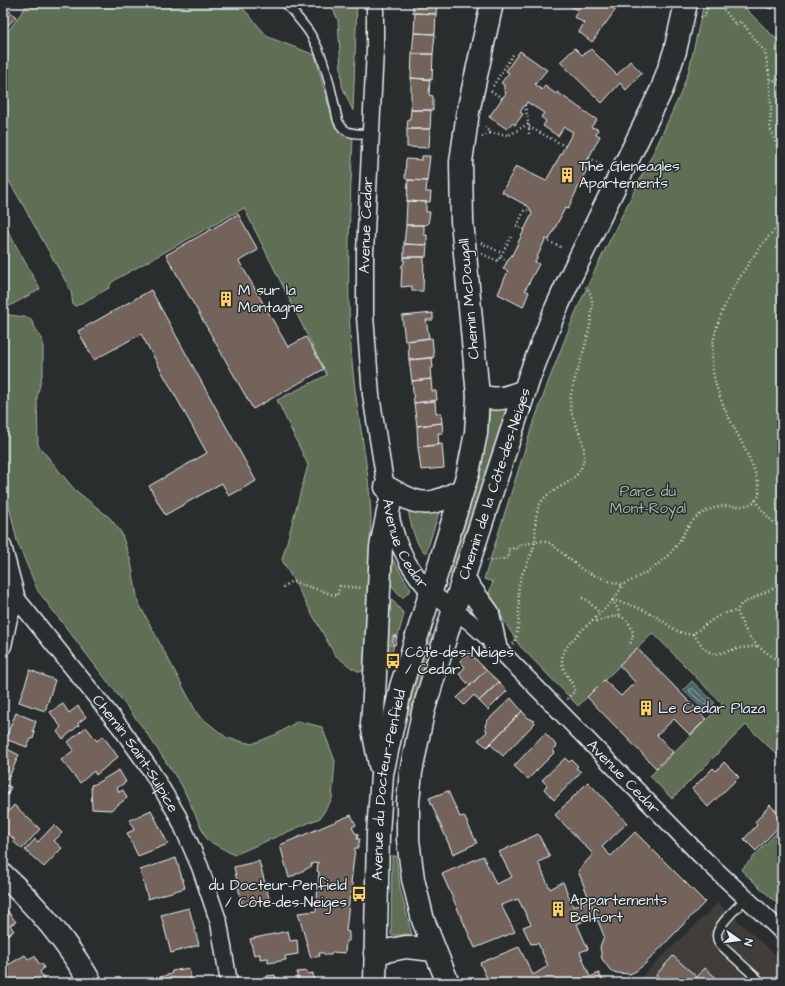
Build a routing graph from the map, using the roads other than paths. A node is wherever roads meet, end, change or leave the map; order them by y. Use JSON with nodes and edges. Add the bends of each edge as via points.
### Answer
{"nodes":[{"id":1,"x":285,"y":3,"type":"edge"},
{"id":2,"x":375,"y":3,"type":"edge"},
{"id":3,"x":492,"y":3,"type":"edge"},
{"id":4,"x":686,"y":3,"type":"edge"},
{"id":5,"x":370,"y":134,"type":"junction"},
{"id":6,"x":524,"y":391,"type":"junction"},
{"id":7,"x":478,"y":396,"type":"junction"},
{"id":8,"x":462,"y":490,"type":"junction"},
{"id":9,"x":387,"y":497,"type":"junction"},
{"id":10,"x":3,"y":546,"type":"edge"},
{"id":11,"x":463,"y":579,"type":"junction"},
{"id":12,"x":430,"y":592,"type":"junction"},
{"id":13,"x":18,"y":599,"type":"junction"},
{"id":14,"x":454,"y":609,"type":"junction"},
{"id":15,"x":505,"y":644,"type":"junction"},
{"id":16,"x":3,"y":646,"type":"edge"},
{"id":17,"x":382,"y":774,"type":"junction"},
{"id":18,"x":3,"y":875,"type":"edge"},
{"id":19,"x":745,"y":899,"type":"junction"},
{"id":20,"x":782,"y":932,"type":"edge"},
{"id":21,"x":434,"y":950,"type":"junction"},
{"id":22,"x":375,"y":952,"type":"junction"},
{"id":23,"x":91,"y":983,"type":"edge"},
{"id":24,"x":229,"y":983,"type":"edge"},
{"id":25,"x":375,"y":983,"type":"edge"},
{"id":26,"x":448,"y":983,"type":"edge"},
{"id":27,"x":762,"y":983,"type":"edge"}],
"edges":[{"from":1,"to":5,"type":"lane","via":[[310,33],[318,49],[341,127],[344,131]]},
{"from":2,"to":5,"type":"street","name":"Avenue Cedar"},
{"from":3,"to":7,"type":"main road","name":"Chemin McDougall","via":[[468,112],[462,162],[462,221]]},
{"from":4,"to":6,"type":"main road","name":"Chemin de la Côte-des-Neiges","via":[[675,51],[662,89],[565,288]]},
{"from":5,"to":9,"type":"street","name":"Avenue Cedar","via":[[364,270],[365,323],[369,379]]},
{"from":6,"to":7,"type":"main road","via":[[500,399]]},
{"from":6,"to":11,"type":"main road","name":"Chemin de la Côte-des-Neiges"},
{"from":7,"to":8,"type":"main road","name":"Chemin McDougall","via":[[474,446]]},
{"from":8,"to":9,"type":"main road","via":[[425,503]]},
{"from":8,"to":12,"type":"main road","name":"Chemin McDougall"},
{"from":9,"to":12,"type":"street","name":"Avenue Cedar","via":[[395,535],[404,556]]},
{"from":9,"to":17,"type":"main road","via":[[381,547],[372,724]]},
{"from":10,"to":13,"type":"street","name":"Chemin Saint-Sulpice"},
{"from":11,"to":14,"type":"main road","name":"Chemin de la Côte-des-Neiges"},
{"from":11,"to":15,"type":"main road","via":[[475,593]]},
{"from":12,"to":14,"type":"street","name":"Avenue Cedar"},
{"from":12,"to":17,"type":"main road","name":"Avenue du Docteur-Penfield","via":[[400,687]]},
{"from":13,"to":16,"type":"street","via":[[9,618]]},
{"from":13,"to":24,"type":"street","name":"Chemin Saint-Sulpice","via":[[121,728],[164,790],[200,867],[219,923]]},
{"from":14,"to":15,"type":"street","name":"Avenue Cedar"},
{"from":14,"to":21,"type":"main road","name":"Chemin de la Côte-des-Neiges","via":[[422,712],[410,772],[408,800],[411,868],[423,920]]},
{"from":15,"to":19,"type":"street","name":"Avenue Cedar","via":[[690,845]]},
{"from":17,"to":22,"type":"main road","name":"Avenue du Docteur-Penfield"},
{"from":18,"to":23,"type":"main road","via":[[54,928]]},
{"from":19,"to":20,"type":"street","name":"Avenue Cedar"},
{"from":19,"to":27,"type":"lane","via":[[718,929],[717,938],[719,944]]},
{"from":21,"to":22,"type":"main road","via":[[406,947]]},
{"from":21,"to":26,"type":"main road","name":"Chemin de la Côte-des-Neiges"},
{"from":22,"to":25,"type":"main road","name":"Avenue du Docteur-Penfield"}]}
